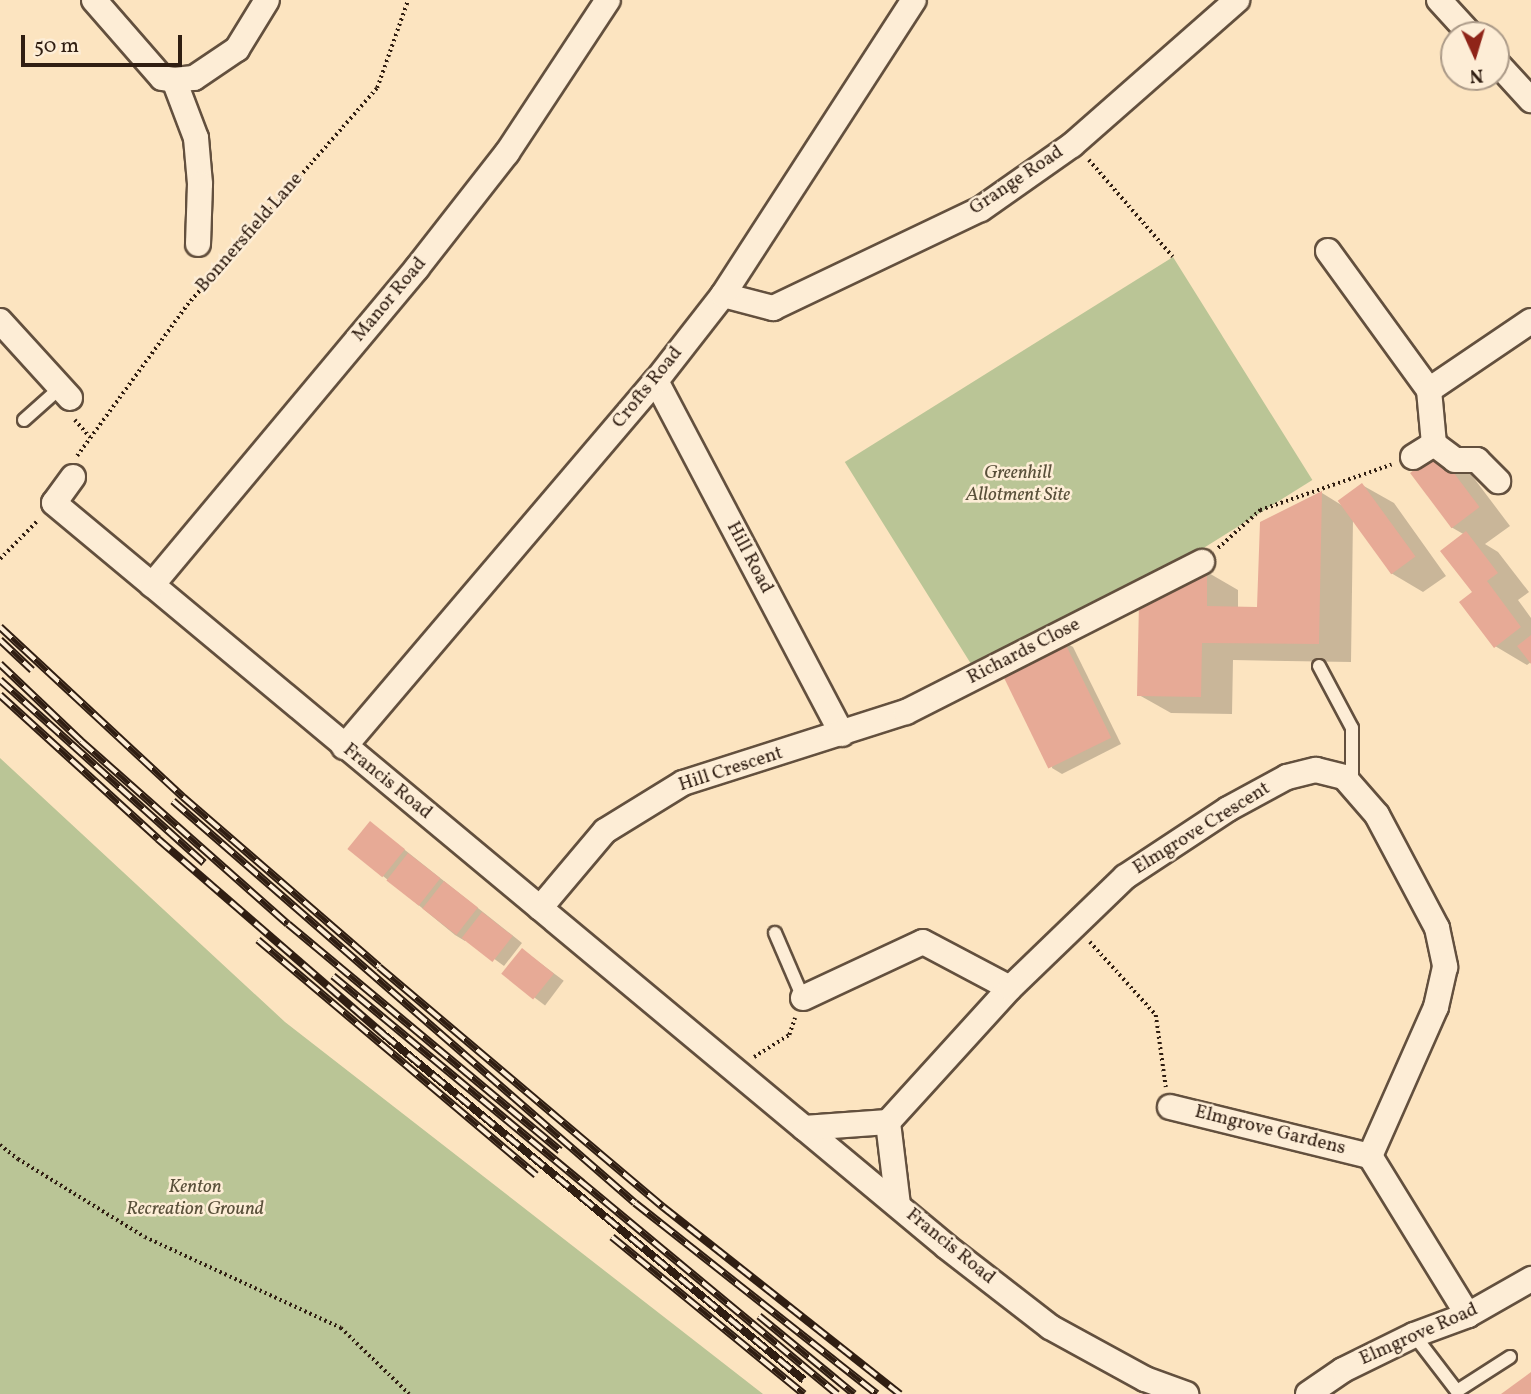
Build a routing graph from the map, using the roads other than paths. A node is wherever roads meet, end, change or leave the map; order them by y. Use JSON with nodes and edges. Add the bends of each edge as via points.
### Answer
{"nodes":[{"id":1,"x":94,"y":0,"type":"edge"},
{"id":2,"x":267,"y":0,"type":"edge"},
{"id":3,"x":608,"y":0,"type":"edge"},
{"id":4,"x":914,"y":0,"type":"edge"},
{"id":5,"x":1237,"y":0,"type":"edge"},
{"id":6,"x":1439,"y":0,"type":"edge"},
{"id":7,"x":1458,"y":21,"type":"edge"},
{"id":8,"x":1510,"y":77,"type":"edge"},
{"id":9,"x":174,"y":80,"type":"junction"},
{"id":10,"x":1531,"y":100,"type":"edge"},
{"id":11,"x":198,"y":244,"type":"dead end"},
{"id":12,"x":1328,"y":251,"type":"dead end"},
{"id":13,"x":723,"y":295,"type":"junction"},
{"id":14,"x":0,"y":321,"type":"edge"},
{"id":15,"x":1531,"y":321,"type":"edge"},
{"id":16,"x":656,"y":381,"type":"junction"},
{"id":17,"x":1429,"y":390,"type":"junction"},
{"id":18,"x":65,"y":393,"type":"joint"},
{"id":19,"x":24,"y":420,"type":"dead end"},
{"id":20,"x":1434,"y":444,"type":"junction"},
{"id":21,"x":1413,"y":457,"type":"road end"},
{"id":22,"x":74,"y":468,"type":"road end"},
{"id":23,"x":1498,"y":481,"type":"dead end"},
{"id":24,"x":1202,"y":562,"type":"road end"},
{"id":25,"x":152,"y":586,"type":"junction"},
{"id":26,"x":1319,"y":666,"type":"dead end"},
{"id":27,"x":842,"y":734,"type":"junction"},
{"id":28,"x":344,"y":747,"type":"junction"},
{"id":29,"x":1352,"y":786,"type":"junction"},
{"id":30,"x":540,"y":908,"type":"junction"},
{"id":31,"x":775,"y":933,"type":"dead end"},
{"id":32,"x":1010,"y":988,"type":"junction"},
{"id":33,"x":803,"y":998,"type":"joint"},
{"id":34,"x":1170,"y":1107,"type":"road end"},
{"id":35,"x":888,"y":1122,"type":"junction"},
{"id":36,"x":804,"y":1128,"type":"junction"},
{"id":37,"x":1370,"y":1156,"type":"junction"},
{"id":38,"x":898,"y":1205,"type":"junction"},
{"id":39,"x":1531,"y":1279,"type":"edge"},
{"id":40,"x":1468,"y":1315,"type":"junction"},
{"id":41,"x":1415,"y":1335,"type":"junction"},
{"id":42,"x":1510,"y":1357,"type":"dead end"},
{"id":43,"x":1186,"y":1394,"type":"edge"},
{"id":44,"x":1308,"y":1394,"type":"edge"}],
"edges":[{"from":1,"to":9,"type":"street","via":[[162,78]]},
{"from":2,"to":9,"type":"street","via":[[237,49],[194,78]]},
{"from":3,"to":25,"type":"street","name":"Manor Road","via":[[499,164]]},
{"from":4,"to":13,"type":"street","name":"Crofts Road"},
{"from":5,"to":13,"type":"street","name":"Grange Road","via":[[1072,145],[981,209],[773,308]]},
{"from":6,"to":7,"type":"street"},
{"from":8,"to":10,"type":"street"},
{"from":9,"to":11,"type":"street","via":[[196,138]]},
{"from":12,"to":17,"type":"street"},
{"from":13,"to":16,"type":"street","name":"Crofts Road"},
{"from":14,"to":18,"type":"street"},
{"from":15,"to":17,"type":"street"},
{"from":16,"to":27,"type":"street","name":"Hill Road"},
{"from":16,"to":28,"type":"street","name":"Crofts Road"},
{"from":17,"to":20,"type":"street"},
{"from":18,"to":19,"type":"lane"},
{"from":20,"to":21,"type":"street"},
{"from":20,"to":23,"type":"street","via":[[1455,460],[1477,460]]},
{"from":22,"to":25,"type":"street","name":"Francis Road","via":[[54,503]]},
{"from":24,"to":27,"type":"street","name":"Richards Close","via":[[906,712]]},
{"from":25,"to":28,"type":"street","name":"Francis Road"},
{"from":26,"to":29,"type":"lane","via":[[1352,728]]},
{"from":27,"to":30,"type":"street","name":"Hill Crescent","via":[[673,788],[605,831]]},
{"from":28,"to":30,"type":"street","name":"Francis Road"},
{"from":29,"to":32,"type":"street","name":"Elmgrove Crescent","via":[[1344,777],[1316,770],[1287,777],[1228,808],[1125,877]]},
{"from":29,"to":37,"type":"street","name":"Elmgrove Crescent","via":[[1377,815],[1437,928],[1445,967],[1436,1007]]},
{"from":30,"to":36,"type":"street","name":"Francis Road"},
{"from":31,"to":33,"type":"lane"},
{"from":32,"to":33,"type":"street","via":[[923,942]]},
{"from":32,"to":35,"type":"street","name":"Elmgrove Crescent"},
{"from":34,"to":37,"type":"street","name":"Elmgrove Gardens"},
{"from":35,"to":36,"type":"street"},
{"from":35,"to":38,"type":"street"},
{"from":36,"to":38,"type":"street","name":"Francis Road"},
{"from":37,"to":40,"type":"street"},
{"from":38,"to":43,"type":"street","name":"Francis Road","via":[[1050,1327],[1146,1379]]},
{"from":39,"to":40,"type":"street","name":"Elmgrove Road"},
{"from":40,"to":41,"type":"street","name":"Elmgrove Road"},
{"from":41,"to":42,"type":"lane","via":[[1457,1391]]},
{"from":41,"to":44,"type":"street","name":"Elmgrove Road","via":[[1343,1370]]}]}
